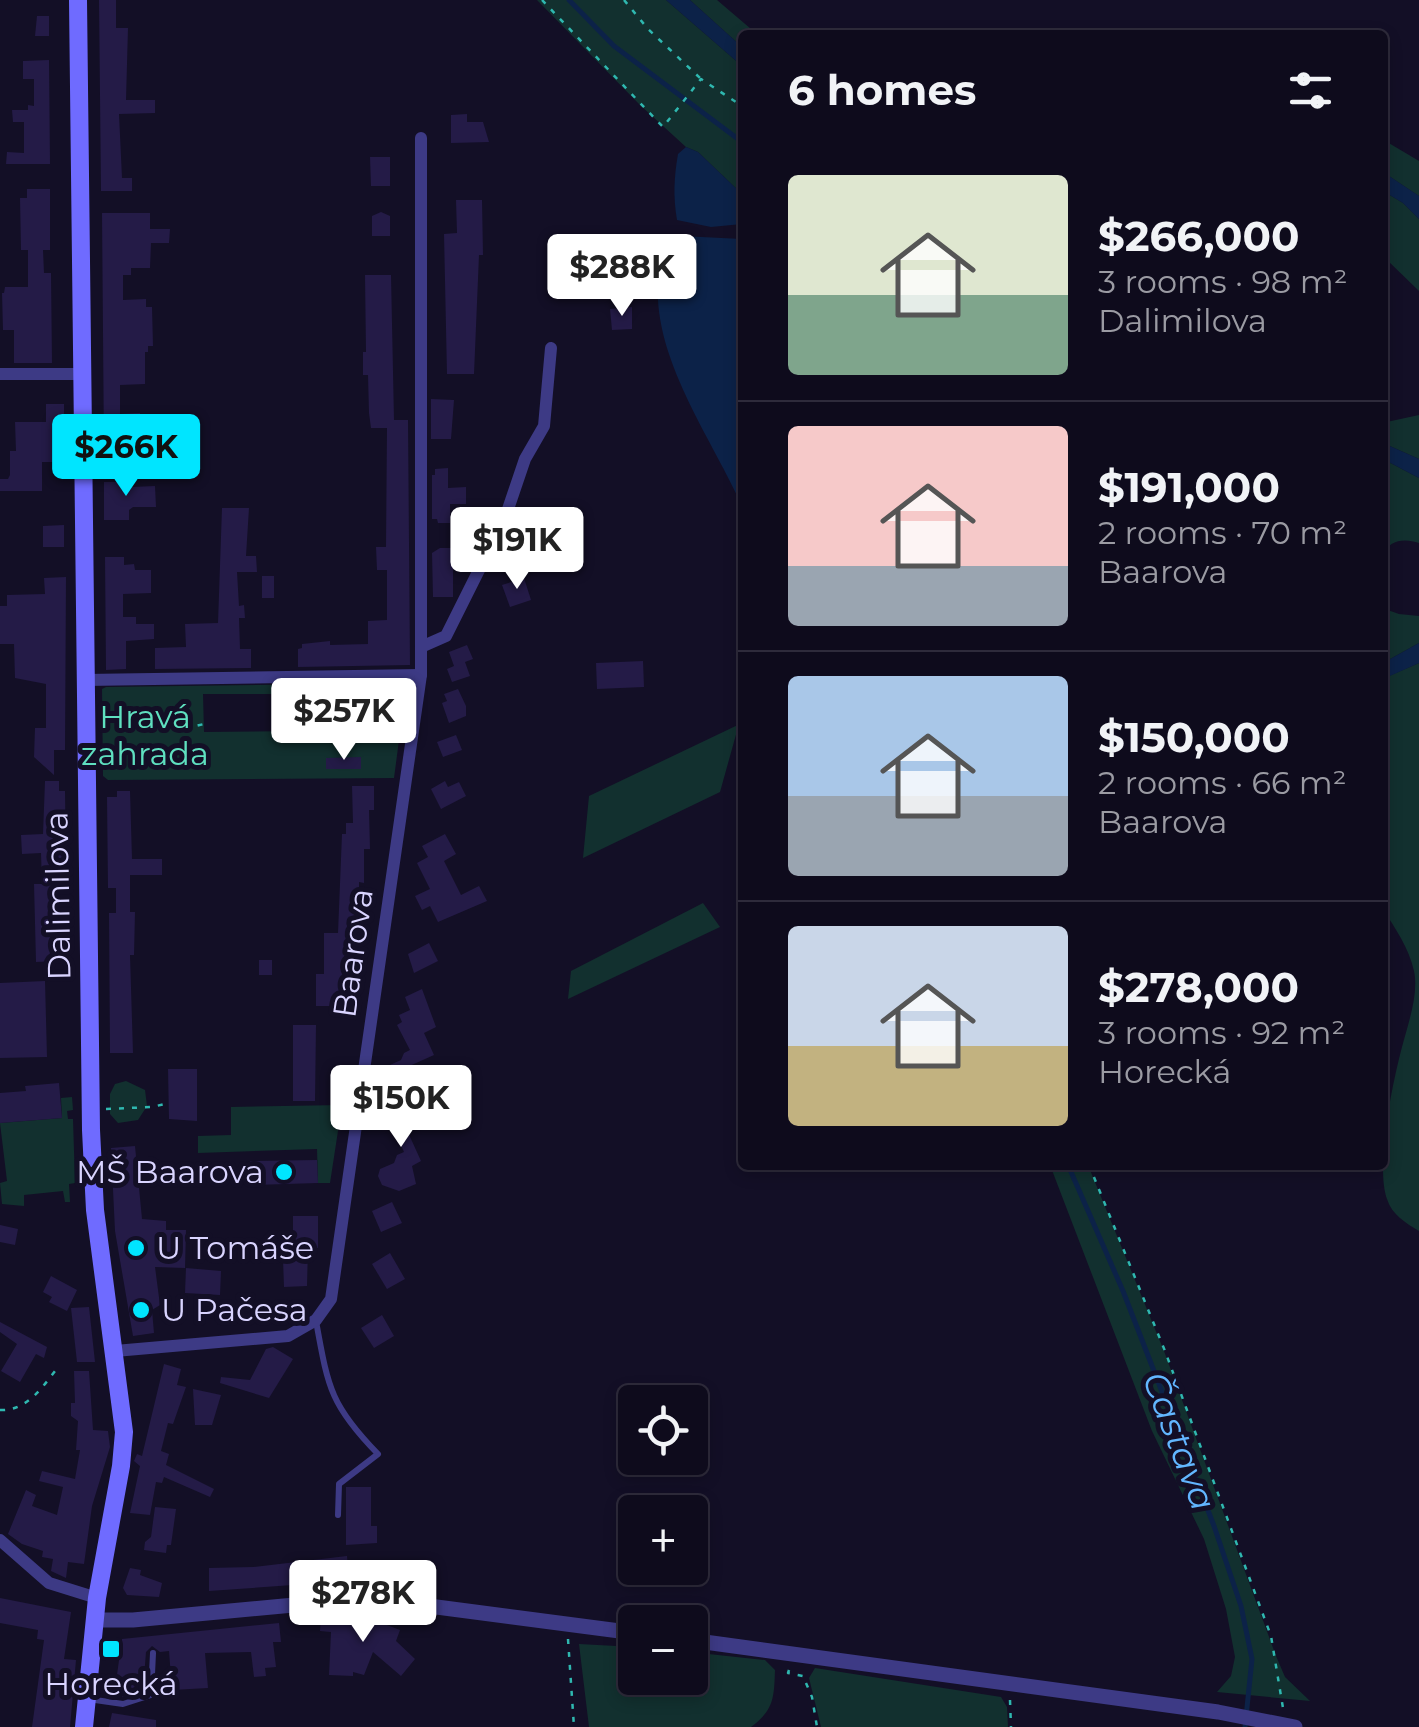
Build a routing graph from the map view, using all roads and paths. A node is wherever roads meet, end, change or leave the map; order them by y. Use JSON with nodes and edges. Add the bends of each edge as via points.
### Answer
{"nodes":[{"id":1,"x":78,"y":0,"type":"edge"},
{"id":2,"x":542,"y":0,"type":"edge"},
{"id":3,"x":624,"y":0,"type":"edge"},
{"id":4,"x":701,"y":79,"type":"junction"},
{"id":5,"x":738,"y":103,"type":"edge"},
{"id":6,"x":421,"y":138,"type":"dead end"},
{"id":7,"x":551,"y":348,"type":"dead end"},
{"id":8,"x":0,"y":374,"type":"edge"},
{"id":9,"x":81,"y":374,"type":"junction"},
{"id":10,"x":421,"y":647,"type":"junction"},
{"id":11,"x":421,"y":675,"type":"junction"},
{"id":12,"x":322,"y":677,"type":"junction"},
{"id":13,"x":85,"y":680,"type":"junction"},
{"id":14,"x":140,"y":713,"type":"dead end"},
{"id":15,"x":288,"y":722,"type":"dead end"},
{"id":16,"x":208,"y":724,"type":"dead end"},
{"id":17,"x":169,"y":1103,"type":"dead end"},
{"id":18,"x":90,"y":1109,"type":"junction"},
{"id":19,"x":1092,"y":1170,"type":"edge"},
{"id":20,"x":316,"y":1320,"type":"junction"},
{"id":21,"x":115,"y":1351,"type":"junction"},
{"id":22,"x":59,"y":1366,"type":"dead end"},
{"id":23,"x":0,"y":1410,"type":"edge"},
{"id":24,"x":338,"y":1515,"type":"dead end"},
{"id":25,"x":0,"y":1540,"type":"edge"},
{"id":26,"x":97,"y":1598,"type":"junction"},
{"id":27,"x":94,"y":1620,"type":"junction"},
{"id":28,"x":573,"y":1624,"type":"junction"},
{"id":29,"x":618,"y":1630,"type":"edge"},
{"id":30,"x":708,"y":1643,"type":"edge"},
{"id":31,"x":152,"y":1652,"type":"dead end"},
{"id":32,"x":790,"y":1654,"type":"junction"},
{"id":33,"x":1009,"y":1683,"type":"junction"},
{"id":34,"x":87,"y":1699,"type":"junction"},
{"id":35,"x":1285,"y":1724,"type":"edge"},
{"id":36,"x":84,"y":1727,"type":"edge"},
{"id":37,"x":574,"y":1727,"type":"edge"},
{"id":38,"x":817,"y":1727,"type":"edge"},
{"id":39,"x":1012,"y":1727,"type":"edge"}],
"edges":[{"from":1,"to":9,"type":"main road","name":"Dalimilova"},
{"from":2,"to":4,"type":"path","via":[[663,128]]},
{"from":3,"to":4,"type":"path"},
{"from":4,"to":5,"type":"path"},
{"from":6,"to":10,"type":"street","name":"Baarova"},
{"from":7,"to":10,"type":"street","via":[[544,426],[505,518],[446,636]]},
{"from":8,"to":9,"type":"street"},
{"from":9,"to":13,"type":"main road","name":"Dalimilova"},
{"from":10,"to":11,"type":"street","name":"Baarova"},
{"from":11,"to":12,"type":"street"},
{"from":11,"to":20,"type":"street","name":"Baarova","via":[[338,1271],[332,1299]]},
{"from":12,"to":13,"type":"street"},
{"from":12,"to":15,"type":"path","via":[[290,711]]},
{"from":13,"to":18,"type":"main road","name":"Dalimilova"},
{"from":14,"to":16,"type":"path","via":[[163,713],[179,729]]},
{"from":17,"to":18,"type":"path"},
{"from":18,"to":21,"type":"main road","name":"Dalimilova","via":[[95,1210]]},
{"from":19,"to":35,"type":"path","via":[[1271,1636]]},
{"from":20,"to":21,"type":"street","via":[[288,1336]]},
{"from":20,"to":24,"type":"lane","via":[[334,1399],[378,1454],[338,1484]]},
{"from":21,"to":26,"type":"main road","name":"Dalimilova","via":[[124,1448]]},
{"from":22,"to":23,"type":"path","via":[[38,1394],[13,1410]]},
{"from":25,"to":26,"type":"street","via":[[49,1583]]},
{"from":26,"to":27,"type":"main road","name":"Dalimilova"},
{"from":27,"to":28,"type":"street","via":[[368,1598]]},
{"from":27,"to":34,"type":"main road","name":"Dalimilova"},
{"from":28,"to":29,"type":"street"},
{"from":28,"to":37,"type":"path"},
{"from":30,"to":32,"type":"street"},
{"from":31,"to":34,"type":"lane","via":[[151,1695],[123,1704]]},
{"from":32,"to":33,"type":"street"},
{"from":32,"to":38,"type":"path","via":[[788,1673],[803,1676]]},
{"from":33,"to":35,"type":"street"},
{"from":33,"to":39,"type":"path"},
{"from":34,"to":36,"type":"main road","name":"Dalimilova"}]}
